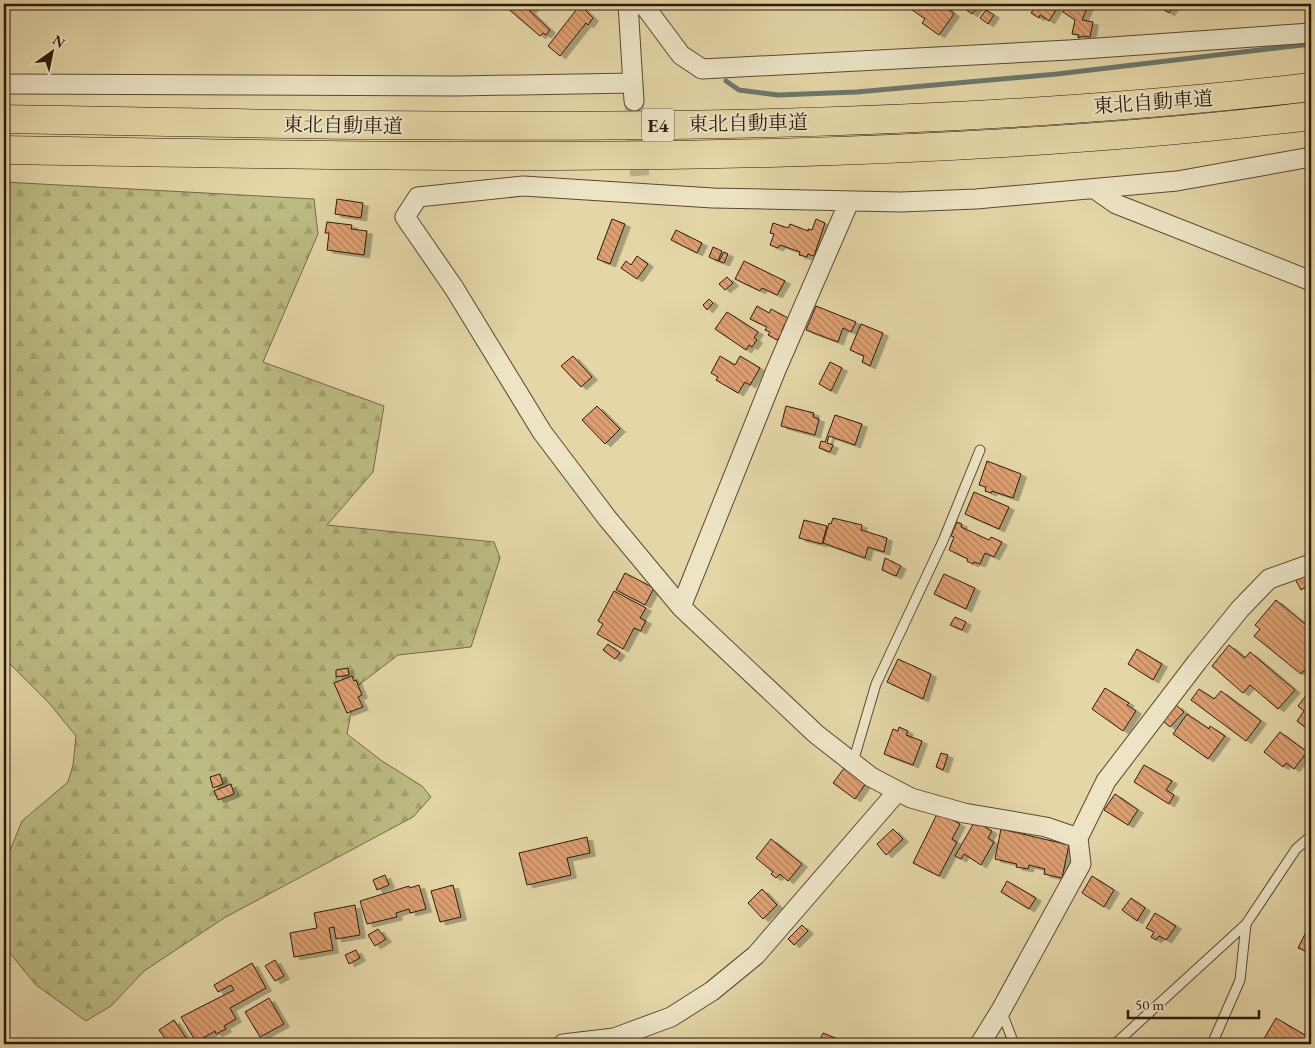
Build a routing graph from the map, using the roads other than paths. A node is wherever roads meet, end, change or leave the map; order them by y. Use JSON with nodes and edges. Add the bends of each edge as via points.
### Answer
{"nodes":[{"id":1,"x":628,"y":4,"type":"edge"},
{"id":2,"x":643,"y":4,"type":"edge"},
{"id":3,"x":1311,"y":33,"type":"edge"},
{"id":4,"x":4,"y":84,"type":"edge"},
{"id":5,"x":1311,"y":87,"type":"edge"},
{"id":6,"x":1311,"y":116,"type":"edge"},
{"id":7,"x":4,"y":119,"type":"edge"},
{"id":8,"x":4,"y":150,"type":"edge"},
{"id":9,"x":1311,"y":157,"type":"edge"},
{"id":10,"x":1096,"y":190,"type":"junction"},
{"id":11,"x":849,"y":202,"type":"junction"},
{"id":12,"x":1311,"y":280,"type":"edge"},
{"id":13,"x":980,"y":450,"type":"dead end"},
{"id":14,"x":1311,"y":564,"type":"edge"},
{"id":15,"x":681,"y":607,"type":"junction"},
{"id":16,"x":853,"y":762,"type":"junction"},
{"id":17,"x":897,"y":792,"type":"junction"},
{"id":18,"x":1311,"y":836,"type":"edge"},
{"id":19,"x":1078,"y":838,"type":"junction"},
{"id":20,"x":1246,"y":924,"type":"junction"},
{"id":21,"x":1001,"y":1010,"type":"junction"},
{"id":22,"x":563,"y":1044,"type":"edge"},
{"id":23,"x":980,"y":1044,"type":"edge"},
{"id":24,"x":1014,"y":1044,"type":"edge"},
{"id":25,"x":1115,"y":1044,"type":"edge"},
{"id":26,"x":1212,"y":1044,"type":"edge"}],
"edges":[{"from":1,"to":4,"type":"street","via":[[634,92],[457,86]]},
{"from":2,"to":3,"type":"street","via":[[681,55],[702,69],[1069,50]]},
{"from":5,"to":7,"type":"highway","name":"東北自動車道","number":"E4","via":[[1169,102],[985,114],[735,124],[465,126]]},
{"from":6,"to":8,"type":"highway","name":"東北自動車道","number":"E4","via":[[1168,131],[958,146],[736,154],[461,156]]},
{"from":9,"to":10,"type":"street","via":[[1177,181]]},
{"from":10,"to":11,"type":"street","via":[[976,199]]},
{"from":10,"to":12,"type":"street","via":[[1116,204]]},
{"from":11,"to":15,"type":"street","via":[[776,370]]},
{"from":11,"to":15,"type":"street","via":[[713,198],[523,186],[418,197],[405,217],[454,288],[542,432],[607,518]]},
{"from":13,"to":16,"type":"lane","via":[[943,541],[876,684]]},
{"from":14,"to":19,"type":"street","via":[[1270,579],[1240,609],[1106,781]]},
{"from":15,"to":16,"type":"street","via":[[816,734]]},
{"from":16,"to":17,"type":"street"},
{"from":17,"to":19,"type":"street","via":[[964,813],[1046,827]]},
{"from":17,"to":22,"type":"street","via":[[756,955],[712,991],[672,1017],[614,1038]]},
{"from":18,"to":20,"type":"lane","via":[[1296,848]]},
{"from":19,"to":21,"type":"street","via":[[1081,864]]},
{"from":20,"to":25,"type":"lane"},
{"from":20,"to":26,"type":"lane","via":[[1240,980]]},
{"from":21,"to":23,"type":"street"},
{"from":21,"to":24,"type":"lane"}]}
